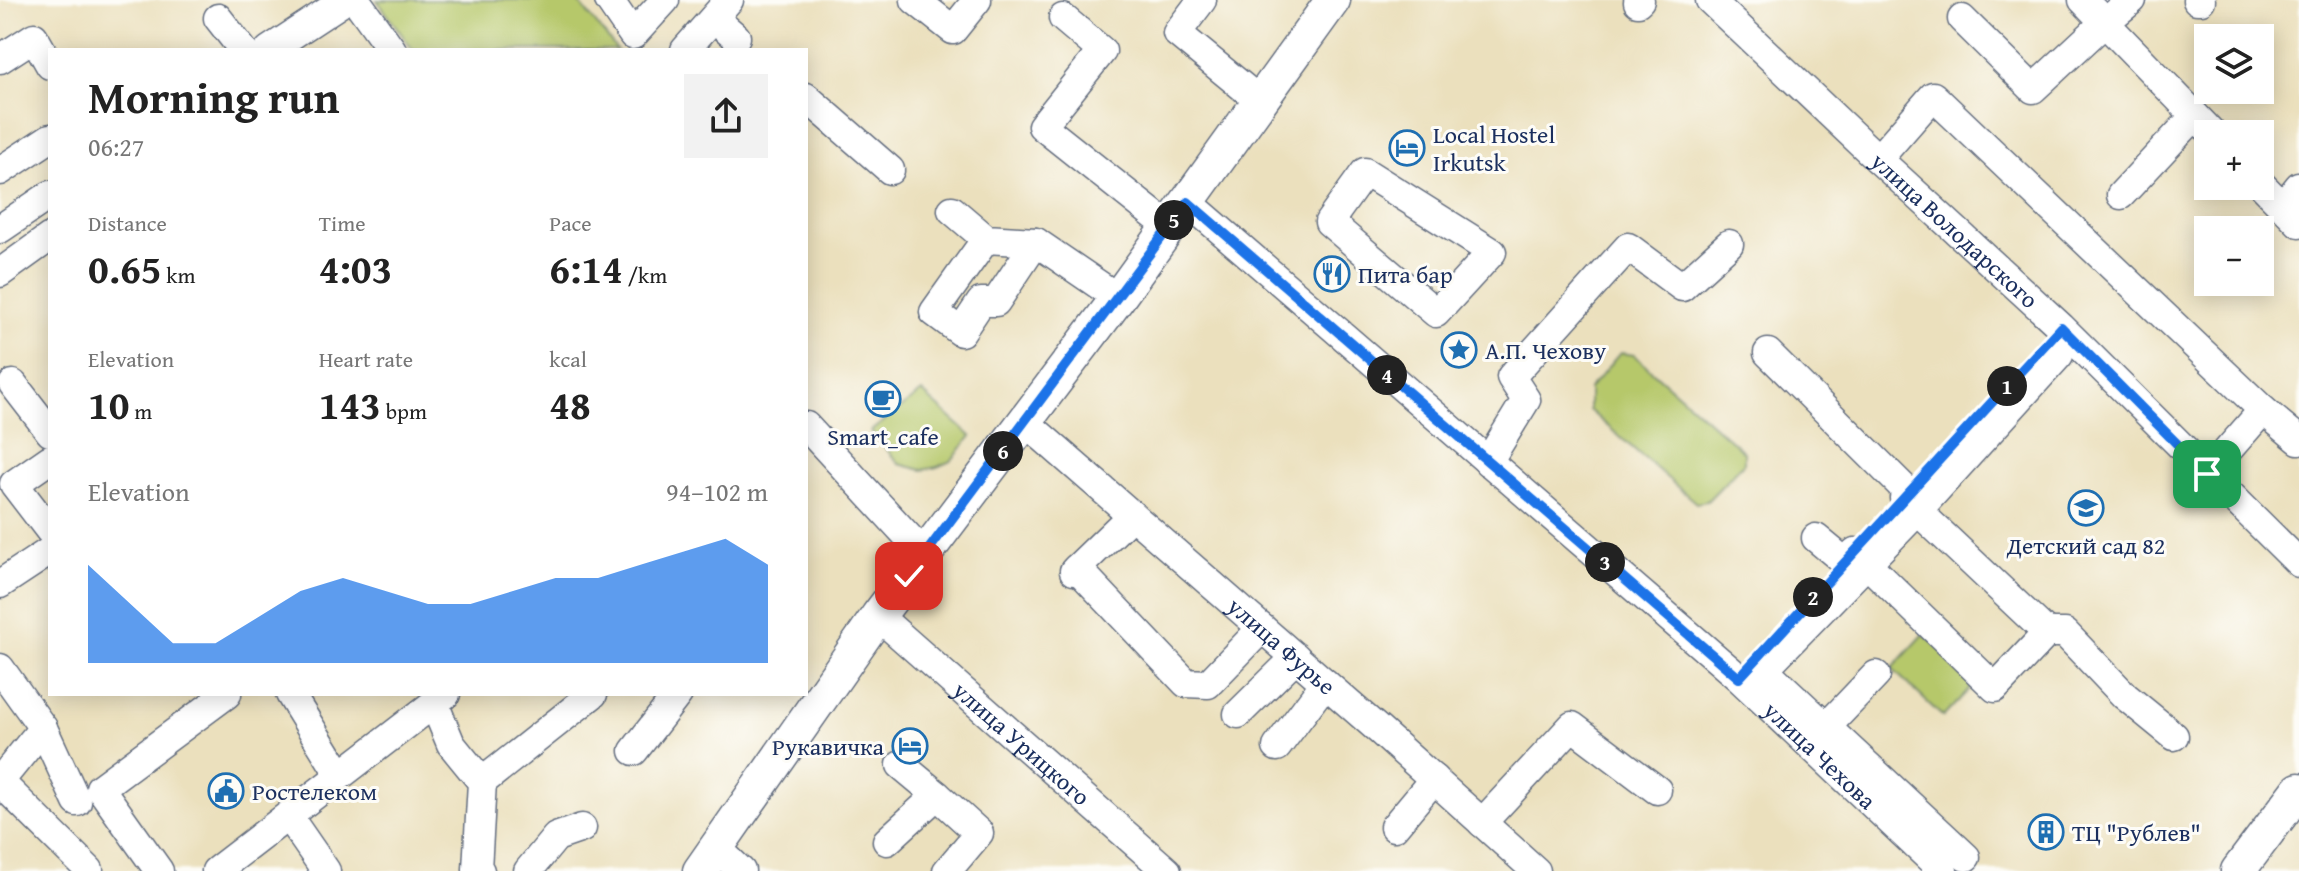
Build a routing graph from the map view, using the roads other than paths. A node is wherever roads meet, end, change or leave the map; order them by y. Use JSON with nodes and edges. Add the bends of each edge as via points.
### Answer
{"nodes":[{"id":1,"x":345,"y":0,"type":"edge"},
{"id":2,"x":356,"y":0,"type":"edge"},
{"id":3,"x":609,"y":0,"type":"edge"},
{"id":4,"x":665,"y":0,"type":"edge"},
{"id":5,"x":677,"y":0,"type":"edge"},
{"id":6,"x":687,"y":0,"type":"edge"},
{"id":7,"x":915,"y":0,"type":"edge"},
{"id":8,"x":977,"y":0,"type":"edge"},
{"id":9,"x":1202,"y":0,"type":"edge"},
{"id":10,"x":1710,"y":0,"type":"edge"},
{"id":11,"x":2083,"y":0,"type":"edge"},
{"id":12,"x":2132,"y":0,"type":"edge"},
{"id":13,"x":1330,"y":1,"type":"edge"},
{"id":14,"x":720,"y":6,"type":"edge"},
{"id":15,"x":218,"y":18,"type":"dead end"},
{"id":16,"x":1063,"y":18,"type":"dead end"},
{"id":17,"x":1962,"y":19,"type":"dead end"},
{"id":18,"x":2104,"y":23,"type":"junction"},
{"id":19,"x":736,"y":37,"type":"dead end"},
{"id":20,"x":241,"y":48,"type":"edge"},
{"id":21,"x":272,"y":48,"type":"edge"},
{"id":22,"x":391,"y":48,"type":"edge"},
{"id":23,"x":687,"y":48,"type":"edge"},
{"id":24,"x":0,"y":59,"type":"edge"},
{"id":25,"x":48,"y":62,"type":"edge"},
{"id":26,"x":808,"y":99,"type":"edge"},
{"id":27,"x":1260,"y":101,"type":"junction"},
{"id":28,"x":2199,"y":120,"type":"edge"},
{"id":29,"x":2194,"y":133,"type":"edge"},
{"id":30,"x":48,"y":139,"type":"edge"},
{"id":31,"x":1878,"y":159,"type":"junction"},
{"id":32,"x":890,"y":170,"type":"dead end"},
{"id":33,"x":0,"y":171,"type":"edge"},
{"id":34,"x":2274,"y":192,"type":"edge"},
{"id":35,"x":2121,"y":195,"type":"dead end"},
{"id":36,"x":48,"y":196,"type":"edge"},
{"id":37,"x":2294,"y":205,"type":"edge"},
{"id":38,"x":952,"y":210,"type":"dead end"},
{"id":39,"x":1178,"y":215,"type":"junction"},
{"id":40,"x":0,"y":229,"type":"edge"},
{"id":41,"x":48,"y":238,"type":"edge"},
{"id":42,"x":986,"y":239,"type":"junction"},
{"id":43,"x":1036,"y":242,"type":"junction"},
{"id":44,"x":1729,"y":244,"type":"dead end"},
{"id":45,"x":1492,"y":252,"type":"joint"},
{"id":46,"x":0,"y":273,"type":"edge"},
{"id":47,"x":1118,"y":298,"type":"junction"},
{"id":48,"x":2060,"y":341,"type":"junction"},
{"id":49,"x":1768,"y":353,"type":"dead end"},
{"id":50,"x":13,"y":384,"type":"dead end"},
{"id":51,"x":2263,"y":410,"type":"junction"},
{"id":52,"x":1024,"y":421,"type":"junction"},
{"id":53,"x":808,"y":428,"type":"edge"},
{"id":54,"x":48,"y":429,"type":"edge"},
{"id":55,"x":2299,"y":440,"type":"edge"},
{"id":56,"x":48,"y":460,"type":"edge"},
{"id":57,"x":1488,"y":462,"type":"junction"},
{"id":58,"x":2207,"y":474,"type":"junction"},
{"id":59,"x":7,"y":479,"type":"edge"},
{"id":60,"x":1910,"y":500,"type":"junction"},
{"id":61,"x":1132,"y":515,"type":"junction"},
{"id":62,"x":48,"y":529,"type":"edge"},
{"id":63,"x":1816,"y":538,"type":"dead end"},
{"id":64,"x":48,"y":552,"type":"edge"},
{"id":65,"x":925,"y":555,"type":"junction"},
{"id":66,"x":1855,"y":559,"type":"junction"},
{"id":67,"x":2299,"y":563,"type":"edge"},
{"id":68,"x":0,"y":584,"type":"edge"},
{"id":69,"x":878,"y":616,"type":"junction"},
{"id":70,"x":1262,"y":628,"type":"junction"},
{"id":71,"x":2047,"y":633,"type":"junction"},
{"id":72,"x":1296,"y":657,"type":"junction"},
{"id":73,"x":0,"y":668,"type":"edge"},
{"id":74,"x":1876,"y":675,"type":"dead end"},
{"id":75,"x":1739,"y":678,"type":"junction"},
{"id":76,"x":1325,"y":683,"type":"junction"},
{"id":77,"x":224,"y":696,"type":"edge"},
{"id":78,"x":291,"y":696,"type":"edge"},
{"id":79,"x":590,"y":696,"type":"edge"},
{"id":80,"x":676,"y":696,"type":"edge"},
{"id":81,"x":440,"y":699,"type":"edge"},
{"id":82,"x":1238,"y":714,"type":"dead end"},
{"id":83,"x":43,"y":728,"type":"junction"},
{"id":84,"x":1818,"y":736,"type":"junction"},
{"id":85,"x":2174,"y":736,"type":"dead end"},
{"id":86,"x":1277,"y":747,"type":"dead end"},
{"id":87,"x":634,"y":751,"type":"dead end"},
{"id":88,"x":901,"y":765,"type":"dead end"},
{"id":89,"x":340,"y":775,"type":"junction"},
{"id":90,"x":1434,"y":779,"type":"junction"},
{"id":91,"x":0,"y":781,"type":"edge"},
{"id":92,"x":482,"y":782,"type":"junction"},
{"id":93,"x":1657,"y":790,"type":"dead end"},
{"id":94,"x":2299,"y":790,"type":"edge"},
{"id":95,"x":937,"y":795,"type":"junction"},
{"id":96,"x":77,"y":802,"type":"dead end"},
{"id":97,"x":288,"y":816,"type":"junction"},
{"id":98,"x":1482,"y":823,"type":"junction"},
{"id":99,"x":1394,"y":827,"type":"dead end"},
{"id":100,"x":582,"y":828,"type":"dead end"},
{"id":101,"x":887,"y":841,"type":"dead end"},
{"id":102,"x":708,"y":860,"type":"edge"},
{"id":103,"x":1964,"y":866,"type":"edge"},
{"id":104,"x":89,"y":870,"type":"edge"},
{"id":105,"x":159,"y":871,"type":"edge"},
{"id":106,"x":216,"y":871,"type":"edge"},
{"id":107,"x":326,"y":871,"type":"edge"},
{"id":108,"x":480,"y":871,"type":"edge"},
{"id":109,"x":528,"y":871,"type":"edge"},
{"id":110,"x":741,"y":871,"type":"edge"},
{"id":111,"x":947,"y":871,"type":"edge"},
{"id":112,"x":1167,"y":871,"type":"edge"},
{"id":113,"x":1536,"y":871,"type":"edge"},
{"id":114,"x":2238,"y":871,"type":"edge"}],
"edges":[{"from":1,"to":21,"type":"street"},
{"from":2,"to":22,"type":"street"},
{"from":3,"to":4,"type":"street","via":[[633,35]]},
{"from":5,"to":6,"type":"street"},
{"from":7,"to":8,"type":"street","via":[[953,30]]},
{"from":9,"to":27,"type":"street","via":[[1177,33]]},
{"from":10,"to":31,"type":"street","name":"улица Володарского"},
{"from":11,"to":18,"type":"street"},
{"from":12,"to":18,"type":"street"},
{"from":13,"to":27,"type":"main road"},
{"from":14,"to":19,"type":"street"},
{"from":14,"to":23,"type":"street"},
{"from":15,"to":20,"type":"street"},
{"from":16,"to":39,"type":"street","name":"улица Чехова","via":[[1102,51],[1042,126]]},
{"from":17,"to":18,"type":"street","via":[[2033,89]]},
{"from":18,"to":28,"type":"street"},
{"from":24,"to":25,"type":"street","via":[[34,37]]},
{"from":26,"to":32,"type":"street"},
{"from":27,"to":39,"type":"main road"},
{"from":29,"to":35,"type":"street"},
{"from":30,"to":33,"type":"street"},
{"from":31,"to":48,"type":"street","name":"улица Володарского"},
{"from":31,"to":51,"type":"street","via":[[1933,96]]},
{"from":34,"to":37,"type":"street"},
{"from":36,"to":40,"type":"street"},
{"from":38,"to":42,"type":"street"},
{"from":39,"to":47,"type":"main road"},
{"from":39,"to":57,"type":"street","name":"улица Чехова"},
{"from":41,"to":46,"type":"street"},
{"from":42,"to":43,"type":"street"},
{"from":42,"to":43,"type":"street","via":[[934,312],[961,332],[981,302],[996,302]]},
{"from":43,"to":47,"type":"street"},
{"from":44,"to":57,"type":"street","via":[[1682,287],[1628,247],[1511,377],[1526,400]]},
{"from":45,"to":45,"type":"street","via":[[1365,172],[1329,222],[1436,313]]},
{"from":47,"to":52,"type":"main road"},
{"from":48,"to":58,"type":"street","name":"улица Володарского"},
{"from":48,"to":60,"type":"street"},
{"from":49,"to":60,"type":"street"},
{"from":50,"to":54,"type":"street"},
{"from":51,"to":55,"type":"street"},
{"from":51,"to":58,"type":"street"},
{"from":52,"to":61,"type":"street","name":"улица Фурье"},
{"from":52,"to":65,"type":"main road"},
{"from":53,"to":65,"type":"street"},
{"from":56,"to":59,"type":"street"},
{"from":57,"to":75,"type":"street","name":"улица Чехова"},
{"from":58,"to":67,"type":"street","name":"улица Володарского"},
{"from":59,"to":62,"type":"street"},
{"from":60,"to":66,"type":"street"},
{"from":60,"to":71,"type":"street"},
{"from":61,"to":70,"type":"street","name":"улица Фурье"},
{"from":61,"to":70,"type":"street","via":[[1076,570],[1186,683],[1208,684]]},
{"from":63,"to":66,"type":"street"},
{"from":64,"to":68,"type":"street"},
{"from":65,"to":69,"type":"main road"},
{"from":66,"to":71,"type":"street","via":[[1995,688]]},
{"from":66,"to":75,"type":"street"},
{"from":66,"to":84,"type":"street","via":[[1764,669]]},
{"from":69,"to":102,"type":"main road"},
{"from":69,"to":112,"type":"street","name":"улица Урицкого"},
{"from":70,"to":72,"type":"street","name":"улица Фурье"},
{"from":71,"to":85,"type":"street","via":[[2065,633],[2125,696]]},
{"from":72,"to":76,"type":"street","name":"улица Фурье"},
{"from":72,"to":82,"type":"street"},
{"from":73,"to":83,"type":"street"},
{"from":74,"to":84,"type":"street"},
{"from":75,"to":84,"type":"street","name":"улица Чехова"},
{"from":76,"to":86,"type":"street"},
{"from":76,"to":90,"type":"street","name":"улица Фурье"},
{"from":77,"to":105,"type":"street","via":[[100,788]]},
{"from":78,"to":89,"type":"street"},
{"from":79,"to":92,"type":"street"},
{"from":80,"to":87,"type":"street"},
{"from":81,"to":89,"type":"street"},
{"from":81,"to":92,"type":"street","via":[[451,744]]},
{"from":83,"to":91,"type":"street"},
{"from":83,"to":96,"type":"street"},
{"from":84,"to":103,"type":"street","name":"улица Чехова"},
{"from":88,"to":95,"type":"street"},
{"from":89,"to":97,"type":"street"},
{"from":90,"to":98,"type":"street","name":"улица Фурье"},
{"from":90,"to":99,"type":"street"},
{"from":91,"to":104,"type":"street"},
{"from":92,"to":108,"type":"street"},
{"from":93,"to":98,"type":"street","via":[[1572,726]]},
{"from":94,"to":114,"type":"main road"},
{"from":95,"to":101,"type":"street"},
{"from":95,"to":111,"type":"street","via":[[979,833]]},
{"from":97,"to":106,"type":"street"},
{"from":97,"to":107,"type":"street"},
{"from":98,"to":113,"type":"street","name":"улица Фурье"},
{"from":100,"to":109,"type":"street","via":[[556,837]]},
{"from":102,"to":110,"type":"street"}]}
